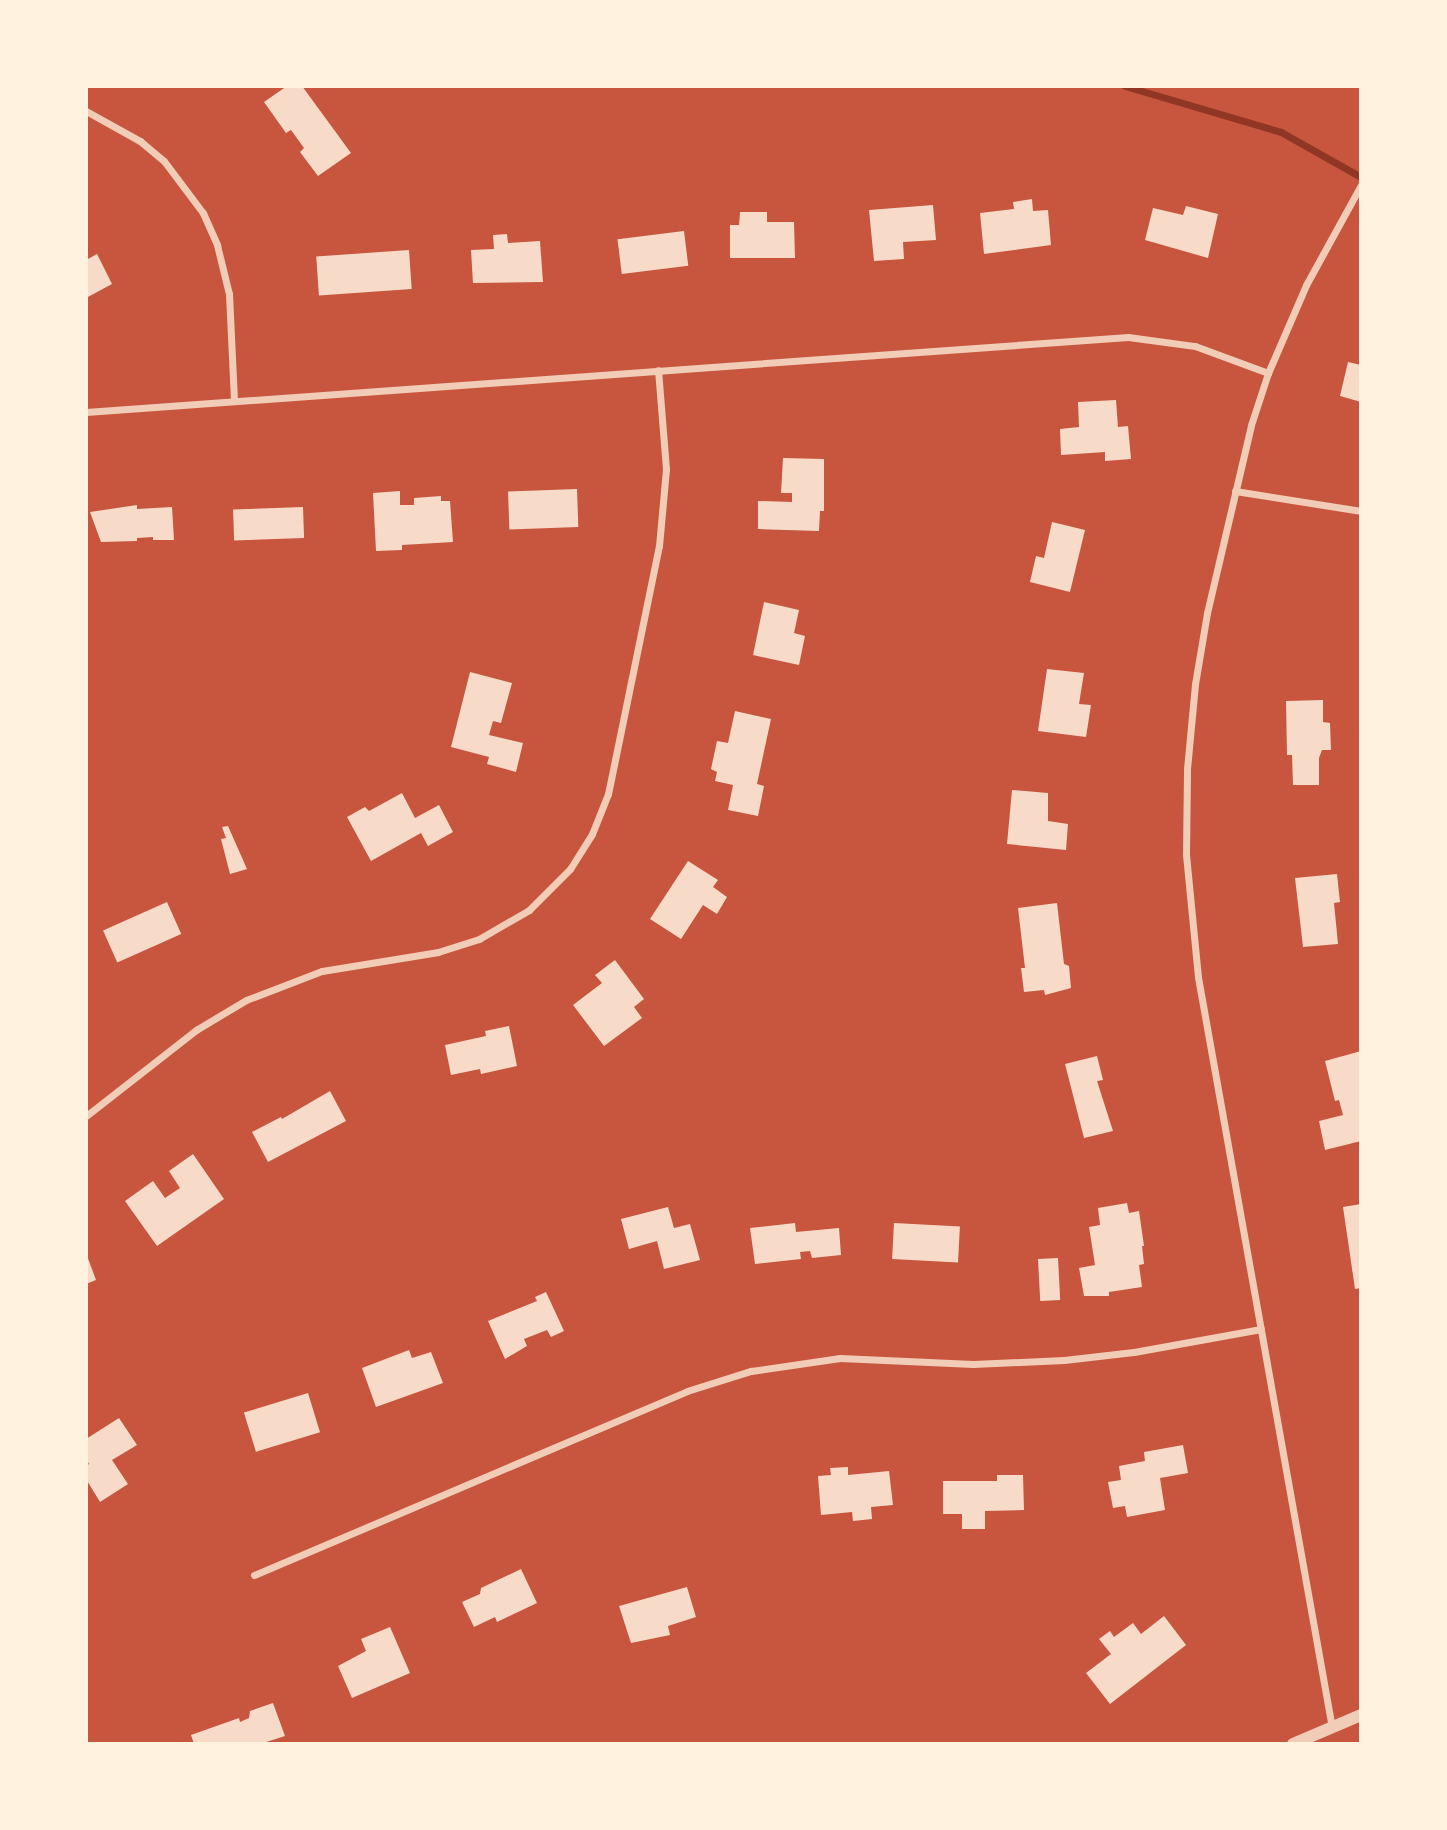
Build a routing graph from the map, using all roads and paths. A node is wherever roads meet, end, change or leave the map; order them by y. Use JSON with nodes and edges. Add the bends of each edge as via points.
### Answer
{"nodes":[{"id":1,"x":86,"y":111,"type":"edge"},
{"id":2,"x":1361,"y":185,"type":"edge"},
{"id":3,"x":658,"y":370,"type":"junction"},
{"id":4,"x":1268,"y":373,"type":"junction"},
{"id":5,"x":234,"y":400,"type":"junction"},
{"id":6,"x":86,"y":412,"type":"edge"},
{"id":7,"x":1235,"y":491,"type":"junction"},
{"id":8,"x":1361,"y":511,"type":"edge"},
{"id":9,"x":87,"y":1113,"type":"edge"},
{"id":10,"x":1261,"y":1329,"type":"junction"},
{"id":11,"x":254,"y":1575,"type":"dead end"},
{"id":12,"x":1361,"y":1715,"type":"edge"},
{"id":13,"x":1332,"y":1728,"type":"junction"},
{"id":14,"x":1293,"y":1744,"type":"edge"}],
"edges":[{"from":1,"to":5,"type":"street","via":[[140,141],[164,161],[203,213],[217,245],[229,294]]},
{"from":2,"to":4,"type":"street","via":[[1306,285]]},
{"from":3,"to":4,"type":"street","via":[[1128,337],[1195,345]]},
{"from":3,"to":5,"type":"street"},
{"from":3,"to":9,"type":"street","via":[[666,469],[659,546],[608,794],[592,834],[570,870],[529,911],[479,939],[438,952],[322,971],[246,1000],[196,1030]]},
{"from":4,"to":7,"type":"street"},
{"from":5,"to":6,"type":"street"},
{"from":7,"to":8,"type":"street"},
{"from":7,"to":10,"type":"street","via":[[1195,684],[1186,854],[1198,977]]},
{"from":10,"to":11,"type":"street","via":[[1063,1360],[973,1364],[840,1358],[751,1371],[687,1391]]},
{"from":10,"to":13,"type":"street"},
{"from":12,"to":13,"type":"street"},
{"from":13,"to":14,"type":"street"}]}
